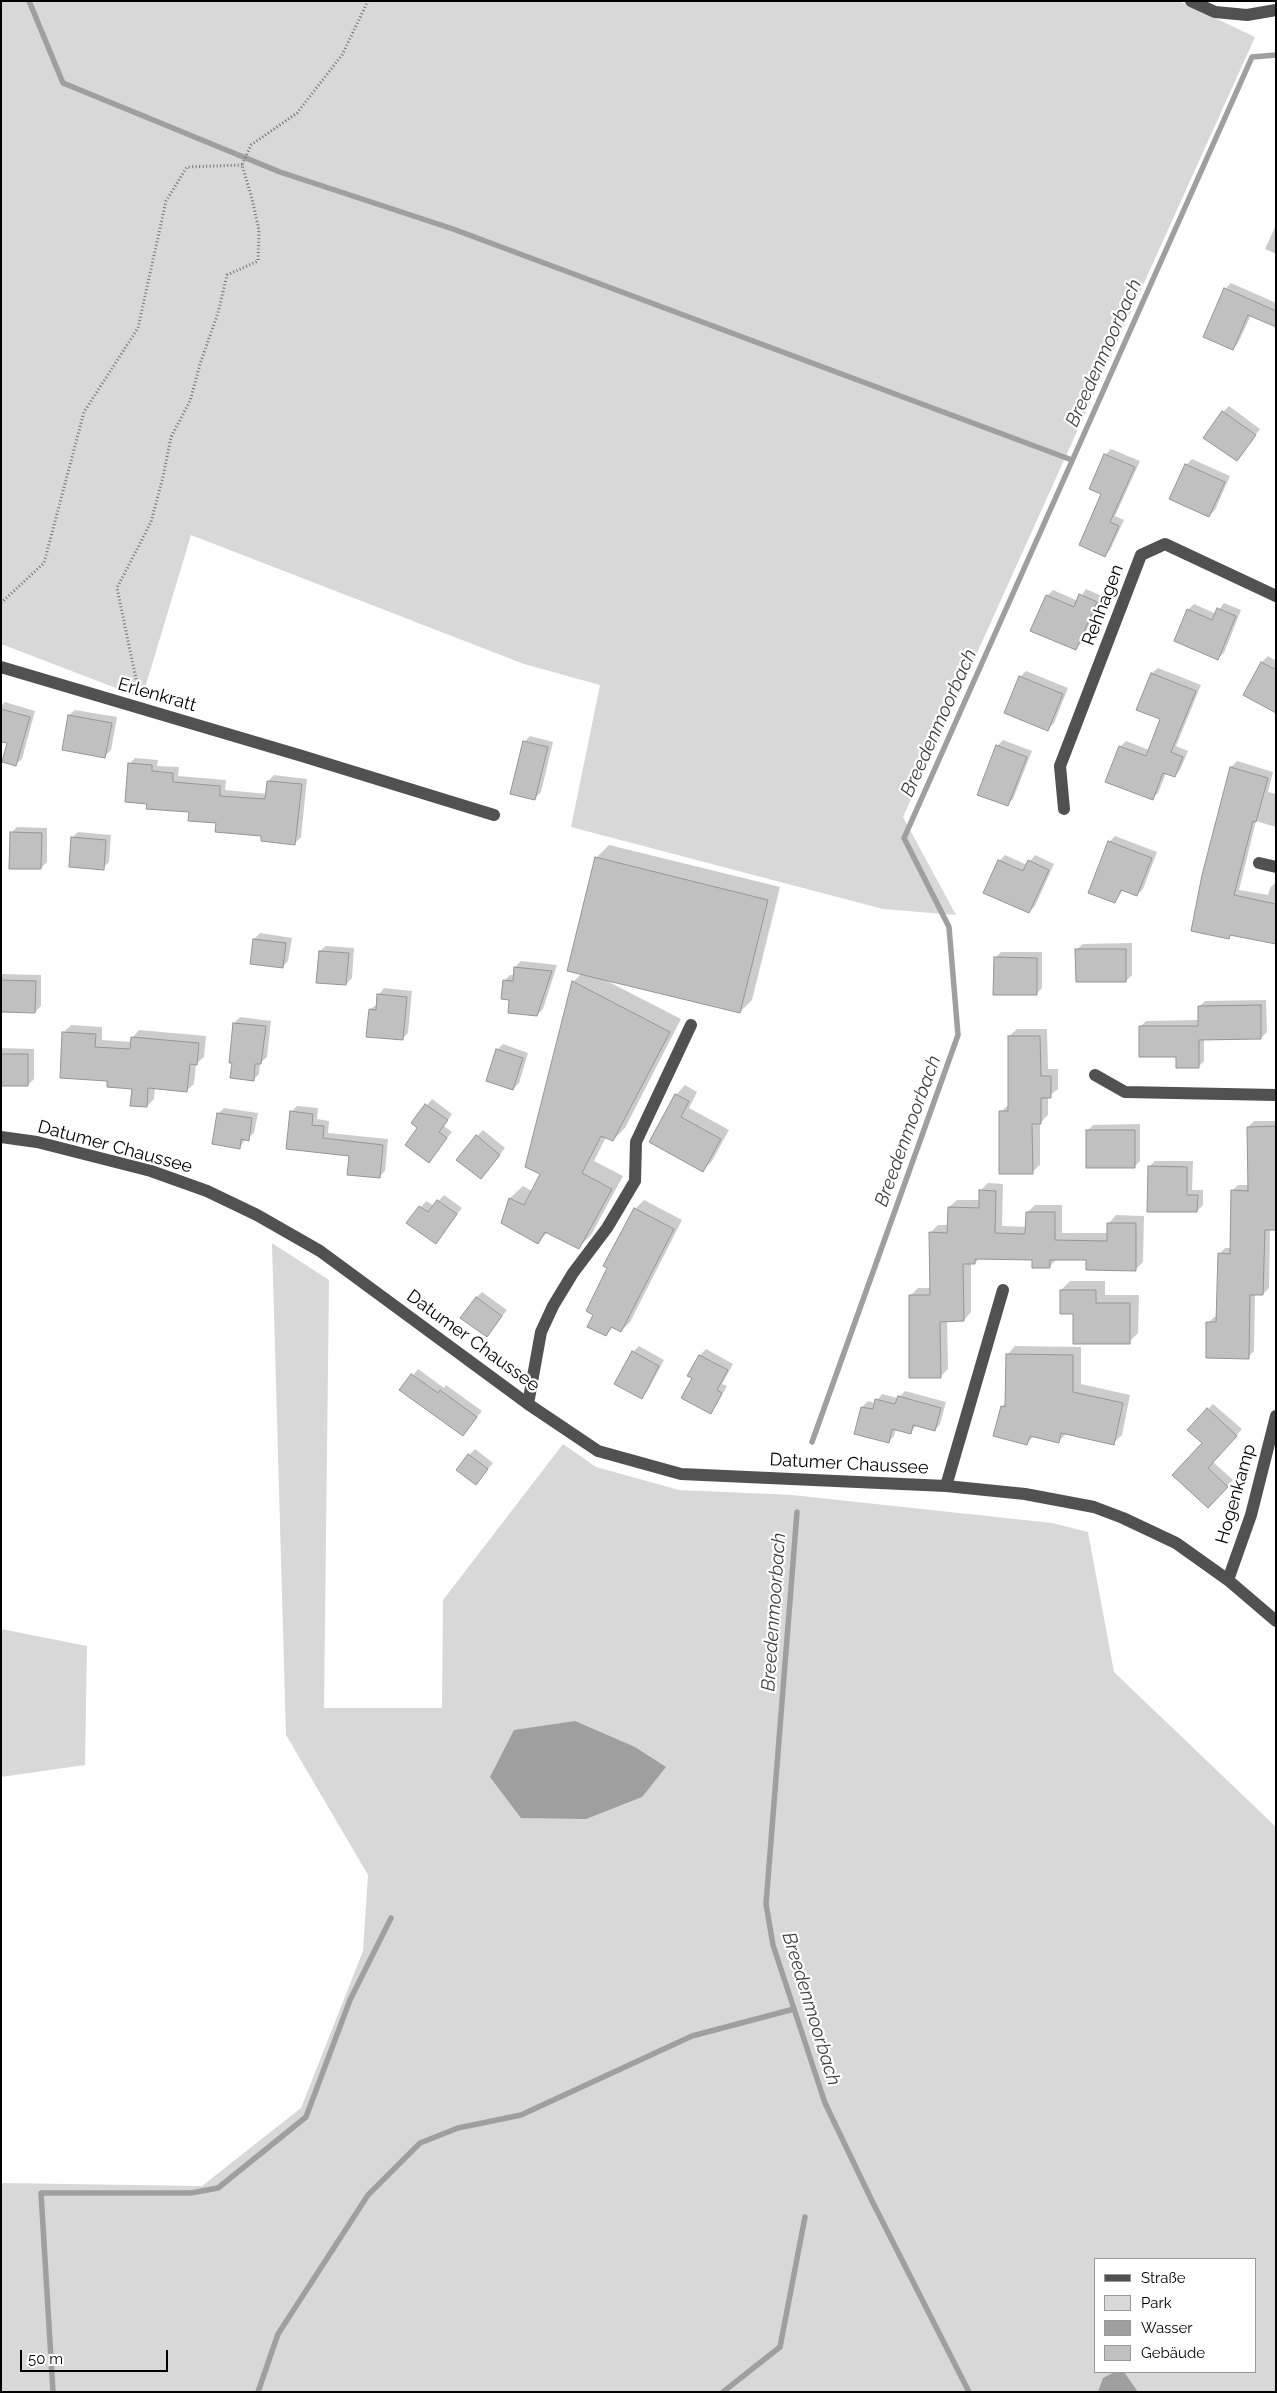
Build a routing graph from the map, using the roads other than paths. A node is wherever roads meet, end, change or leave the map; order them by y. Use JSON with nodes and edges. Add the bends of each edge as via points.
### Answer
{"nodes":[{"id":1,"x":1191,"y":1,"type":"edge"},
{"id":2,"x":1276,"y":10,"type":"edge"},
{"id":3,"x":1276,"y":596,"type":"edge"},
{"id":4,"x":1,"y":667,"type":"edge"},
{"id":5,"x":1064,"y":809,"type":"dead end"},
{"id":6,"x":494,"y":815,"type":"dead end"},
{"id":7,"x":1259,"y":863,"type":"dead end"},
{"id":8,"x":1276,"y":867,"type":"edge"},
{"id":9,"x":691,"y":1024,"type":"dead end"},
{"id":10,"x":1095,"y":1075,"type":"dead end"},
{"id":11,"x":1276,"y":1094,"type":"edge"},
{"id":12,"x":1,"y":1137,"type":"edge"},
{"id":13,"x":1003,"y":1290,"type":"dead end"},
{"id":14,"x":528,"y":1404,"type":"junction"},
{"id":15,"x":1276,"y":1416,"type":"edge"},
{"id":16,"x":946,"y":1486,"type":"junction"},
{"id":17,"x":1228,"y":1580,"type":"junction"},
{"id":18,"x":1276,"y":1621,"type":"edge"}],
"edges":[{"from":1,"to":2,"type":"street","via":[[1215,12],[1247,15]]},
{"from":3,"to":5,"type":"street","name":"Rehhagen","via":[[1165,544],[1141,554],[1060,766]]},
{"from":4,"to":6,"type":"street","name":"Erlenkratt"},
{"from":7,"to":8,"type":"street"},
{"from":9,"to":14,"type":"street","via":[[636,1142],[634,1181],[607,1228],[563,1290],[541,1332]]},
{"from":10,"to":11,"type":"street","via":[[1125,1092]]},
{"from":12,"to":14,"type":"street","name":"Datumer Chaussee","via":[[37,1142],[151,1171],[207,1191],[257,1215],[320,1251]]},
{"from":13,"to":16,"type":"street","name":"Datumer Chaussee"},
{"from":14,"to":16,"type":"street","name":"Datumer Chaussee","via":[[598,1451],[682,1474]]},
{"from":15,"to":17,"type":"street","name":"Hogenkamp","via":[[1251,1515]]},
{"from":16,"to":17,"type":"street","name":"Datumer Chaussee","via":[[1025,1494],[1094,1507],[1176,1543]]},
{"from":17,"to":18,"type":"street","name":"Datumer Chaussee"}]}
